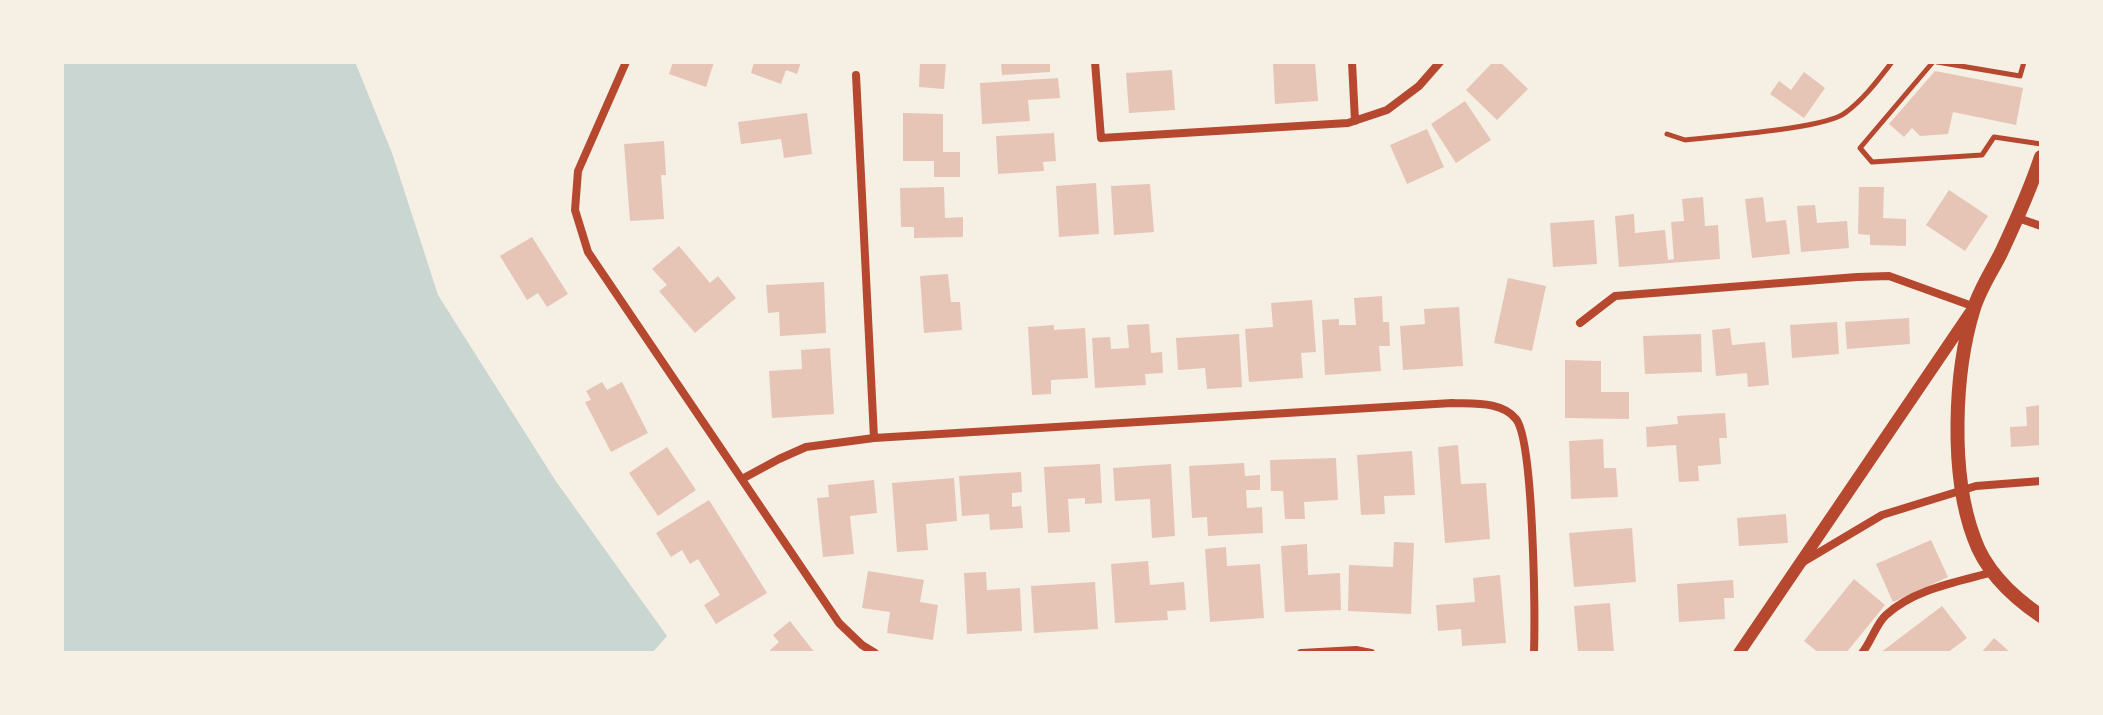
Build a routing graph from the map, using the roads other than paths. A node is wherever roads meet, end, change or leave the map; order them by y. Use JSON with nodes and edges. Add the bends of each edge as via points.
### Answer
{"nodes":[{"id":1,"x":626,"y":62,"type":"edge"},
{"id":2,"x":1095,"y":62,"type":"edge"},
{"id":3,"x":1352,"y":62,"type":"edge"},
{"id":4,"x":1440,"y":62,"type":"edge"},
{"id":5,"x":1892,"y":62,"type":"edge"},
{"id":6,"x":1935,"y":62,"type":"edge"},
{"id":7,"x":2024,"y":62,"type":"edge"},
{"id":8,"x":856,"y":75,"type":"dead end"},
{"id":9,"x":1355,"y":121,"type":"junction"},
{"id":10,"x":1667,"y":134,"type":"dead end"},
{"id":11,"x":2041,"y":144,"type":"edge"},
{"id":12,"x":2041,"y":157,"type":"edge"},
{"id":13,"x":2018,"y":218,"type":"junction"},
{"id":14,"x":2041,"y":226,"type":"edge"},
{"id":15,"x":1975,"y":307,"type":"junction"},
{"id":16,"x":1580,"y":323,"type":"dead end"},
{"id":17,"x":874,"y":438,"type":"junction"},
{"id":18,"x":742,"y":479,"type":"junction"},
{"id":19,"x":2041,"y":481,"type":"edge"},
{"id":20,"x":1962,"y":490,"type":"junction"},
{"id":21,"x":1799,"y":565,"type":"junction"},
{"id":22,"x":1993,"y":572,"type":"junction"},
{"id":23,"x":2041,"y":616,"type":"edge"},
{"id":24,"x":875,"y":653,"type":"edge"},
{"id":25,"x":1301,"y":653,"type":"edge"},
{"id":26,"x":1371,"y":653,"type":"edge"},
{"id":27,"x":1534,"y":653,"type":"edge"},
{"id":28,"x":1739,"y":653,"type":"edge"},
{"id":29,"x":1862,"y":653,"type":"edge"}],
"edges":[{"from":1,"to":18,"type":"street","via":[[578,171],[575,210],[588,252]]},
{"from":2,"to":9,"type":"street","via":[[1101,138]]},
{"from":3,"to":9,"type":"street"},
{"from":4,"to":9,"type":"street","via":[[1387,110]]},
{"from":5,"to":10,"type":"lane","via":[[1843,115],[1685,140]]},
{"from":6,"to":7,"type":"lane","via":[[2020,76]]},
{"from":6,"to":11,"type":"lane","via":[[1860,148],[1872,162],[1982,155],[1994,137]]},
{"from":8,"to":17,"type":"street"},
{"from":12,"to":13,"type":"main road"},
{"from":13,"to":14,"type":"street"},
{"from":13,"to":15,"type":"main road"},
{"from":15,"to":16,"type":"street","via":[[1889,276],[1857,277],[1615,296]]},
{"from":15,"to":20,"type":"main road","via":[[1960,373]]},
{"from":15,"to":21,"type":"street"},
{"from":17,"to":18,"type":"street","via":[[806,447]]},
{"from":17,"to":27,"type":"street","via":[[1452,403],[1491,405],[1519,422],[1527,447]]},
{"from":18,"to":24,"type":"street","via":[[839,623]]},
{"from":19,"to":20,"type":"street"},
{"from":20,"to":21,"type":"street","via":[[1882,515]]},
{"from":20,"to":22,"type":"main road","via":[[1974,539]]},
{"from":21,"to":28,"type":"street"},
{"from":22,"to":23,"type":"main road"},
{"from":22,"to":29,"type":"street","via":[[1902,603],[1884,616]]},
{"from":25,"to":26,"type":"street"}]}
